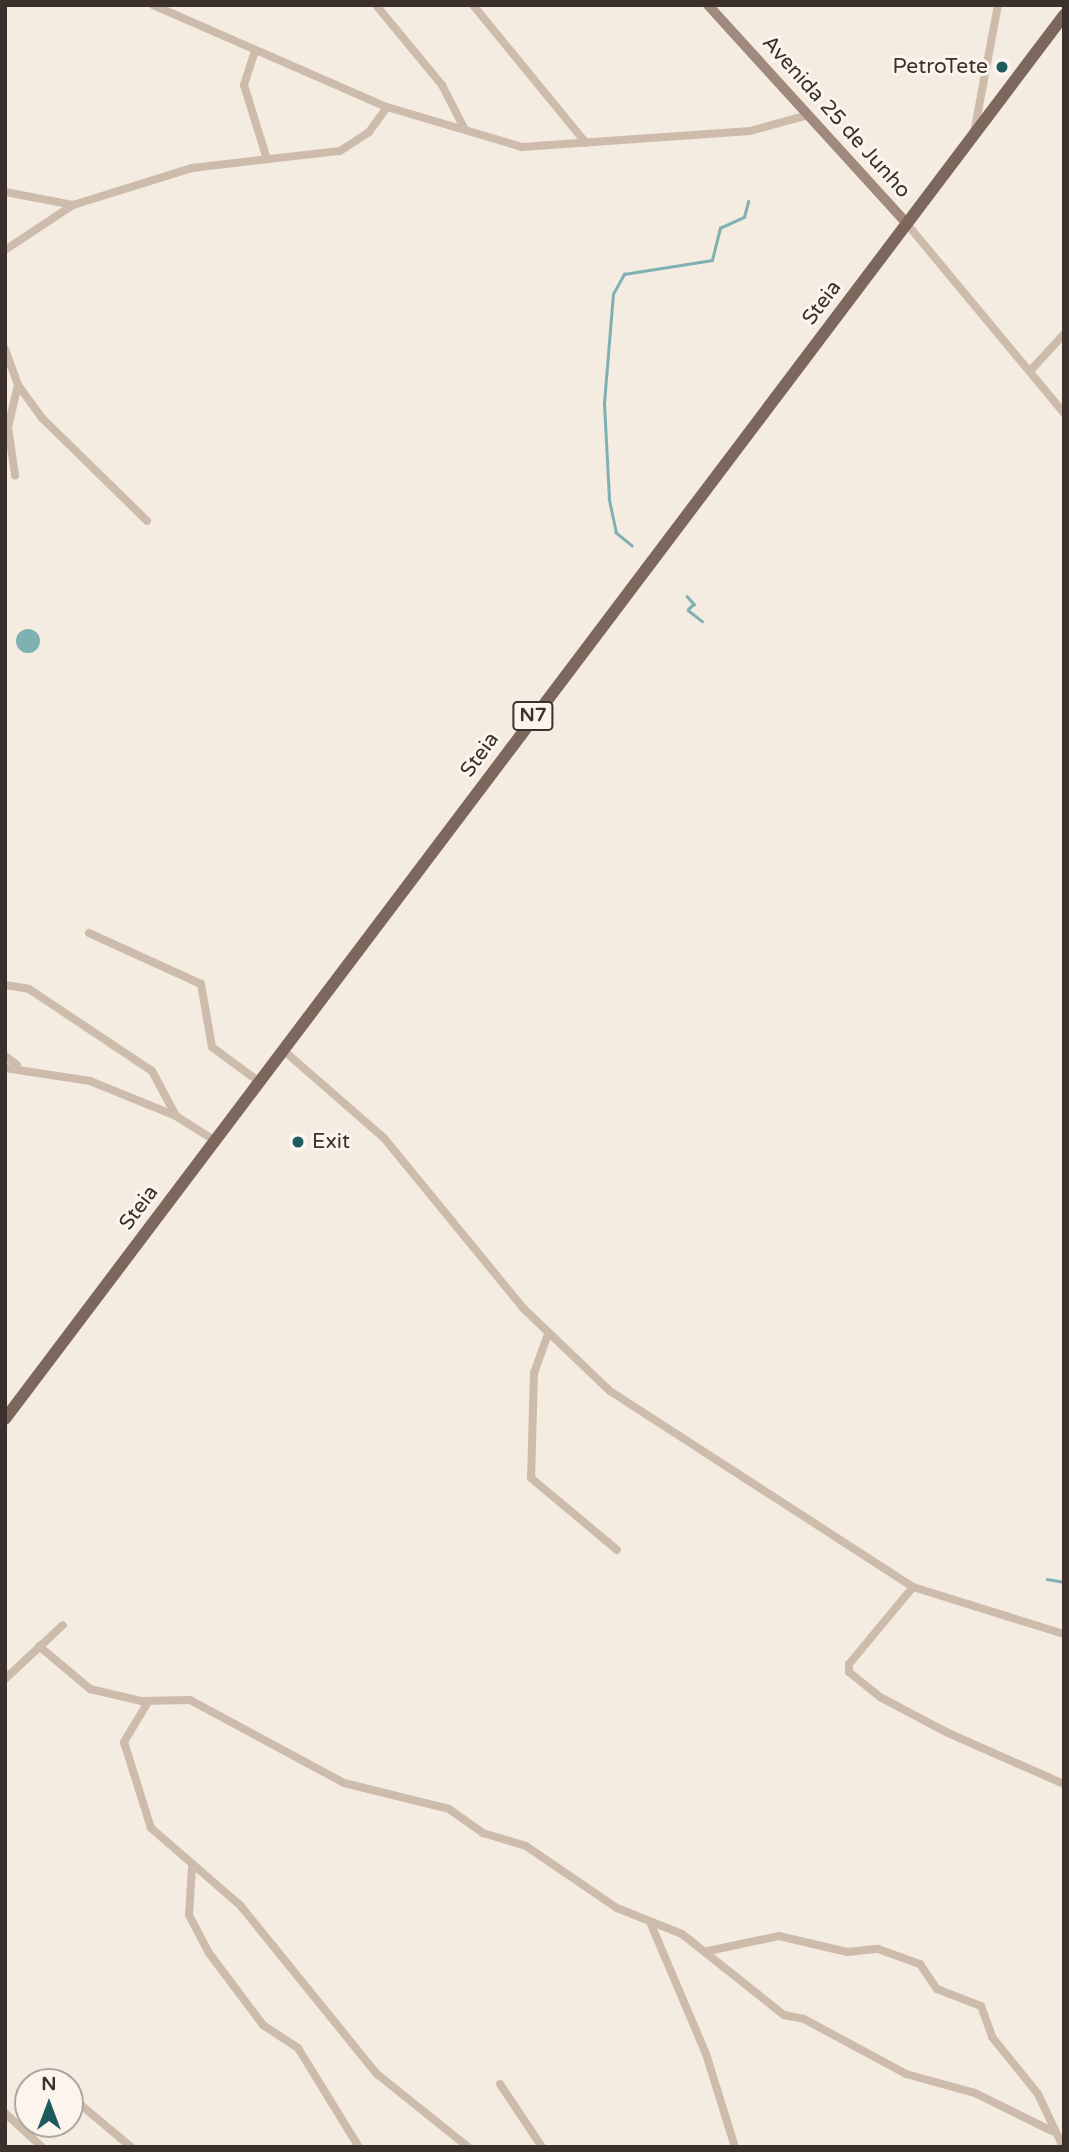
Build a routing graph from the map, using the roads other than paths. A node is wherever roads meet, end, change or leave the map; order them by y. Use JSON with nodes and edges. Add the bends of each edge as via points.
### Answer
{"nodes":[{"id":1,"x":153,"y":5,"type":"edge"},
{"id":2,"x":376,"y":5,"type":"edge"},
{"id":3,"x":473,"y":5,"type":"edge"},
{"id":4,"x":708,"y":5,"type":"edge"},
{"id":5,"x":998,"y":5,"type":"edge"},
{"id":6,"x":1064,"y":15,"type":"edge"},
{"id":7,"x":255,"y":51,"type":"junction"},
{"id":8,"x":387,"y":107,"type":"junction"},
{"id":9,"x":808,"y":114,"type":"junction"},
{"id":10,"x":464,"y":128,"type":"junction"},
{"id":11,"x":973,"y":137,"type":"junction"},
{"id":12,"x":586,"y":143,"type":"junction"},
{"id":13,"x":266,"y":156,"type":"junction"},
{"id":14,"x":5,"y":192,"type":"edge"},
{"id":15,"x":73,"y":205,"type":"junction"},
{"id":16,"x":907,"y":224,"type":"junction"},
{"id":17,"x":5,"y":250,"type":"edge"},
{"id":18,"x":1064,"y":334,"type":"edge"},
{"id":19,"x":5,"y":349,"type":"edge"},
{"id":20,"x":1031,"y":370,"type":"junction"},
{"id":21,"x":19,"y":385,"type":"junction"},
{"id":22,"x":1064,"y":413,"type":"edge"},
{"id":23,"x":15,"y":475,"type":"dead end"},
{"id":24,"x":147,"y":521,"type":"dead end"},
{"id":25,"x":89,"y":933,"type":"dead end"},
{"id":26,"x":5,"y":985,"type":"edge"},
{"id":27,"x":283,"y":1050,"type":"junction"},
{"id":28,"x":5,"y":1056,"type":"edge"},
{"id":29,"x":17,"y":1065,"type":"junction"},
{"id":30,"x":5,"y":1068,"type":"edge"},
{"id":31,"x":258,"y":1081,"type":"junction"},
{"id":32,"x":176,"y":1116,"type":"junction"},
{"id":33,"x":214,"y":1140,"type":"junction"},
{"id":34,"x":548,"y":1334,"type":"junction"},
{"id":35,"x":5,"y":1419,"type":"edge"},
{"id":36,"x":617,"y":1550,"type":"dead end"},
{"id":37,"x":913,"y":1587,"type":"junction"},
{"id":38,"x":63,"y":1625,"type":"dead end"},
{"id":39,"x":1064,"y":1634,"type":"edge"},
{"id":40,"x":39,"y":1646,"type":"junction"},
{"id":41,"x":5,"y":1679,"type":"edge"},
{"id":42,"x":148,"y":1702,"type":"junction"},
{"id":43,"x":1064,"y":1784,"type":"edge"},
{"id":44,"x":192,"y":1868,"type":"junction"},
{"id":45,"x":650,"y":1922,"type":"junction"},
{"id":46,"x":708,"y":1951,"type":"junction"},
{"id":47,"x":500,"y":2084,"type":"dead end"},
{"id":48,"x":84,"y":2108,"type":"edge"},
{"id":49,"x":5,"y":2113,"type":"edge"},
{"id":50,"x":1052,"y":2131,"type":"junction"},
{"id":51,"x":42,"y":2147,"type":"edge"},
{"id":52,"x":131,"y":2147,"type":"edge"},
{"id":53,"x":359,"y":2147,"type":"edge"},
{"id":54,"x":468,"y":2147,"type":"edge"},
{"id":55,"x":542,"y":2147,"type":"edge"},
{"id":56,"x":735,"y":2147,"type":"edge"},
{"id":57,"x":1063,"y":2147,"type":"edge"}],
"edges":[{"from":1,"to":7,"type":"street"},
{"from":2,"to":10,"type":"street","via":[[442,85]]},
{"from":3,"to":12,"type":"street"},
{"from":4,"to":9,"type":"street","name":"Avenida 25 de Junho"},
{"from":5,"to":11,"type":"street"},
{"from":6,"to":11,"type":"main road","name":"Steia","number":"N7"},
{"from":7,"to":8,"type":"street"},
{"from":7,"to":13,"type":"street","via":[[244,85]]},
{"from":8,"to":10,"type":"street"},
{"from":8,"to":13,"type":"street","via":[[369,132],[340,151]]},
{"from":9,"to":12,"type":"street","via":[[750,131]]},
{"from":9,"to":16,"type":"street","name":"Avenida 25 de Junho"},
{"from":10,"to":12,"type":"street","via":[[522,147]]},
{"from":11,"to":16,"type":"main road","name":"Steia","number":"N7"},
{"from":13,"to":15,"type":"street","via":[[192,168]]},
{"from":14,"to":15,"type":"street"},
{"from":15,"to":17,"type":"street"},
{"from":16,"to":20,"type":"street"},
{"from":16,"to":27,"type":"main road","name":"Steia","number":"N7"},
{"from":18,"to":20,"type":"street"},
{"from":19,"to":21,"type":"street"},
{"from":20,"to":22,"type":"street"},
{"from":21,"to":23,"type":"street","via":[[8,427]]},
{"from":21,"to":24,"type":"street","via":[[42,418]]},
{"from":25,"to":31,"type":"street","via":[[201,984],[212,1047]]},
{"from":26,"to":32,"type":"street","via":[[29,989],[152,1071]]},
{"from":27,"to":31,"type":"main road","name":"Steia","number":"N7"},
{"from":27,"to":34,"type":"street","via":[[384,1138]]},
{"from":28,"to":29,"type":"street"},
{"from":29,"to":30,"type":"street"},
{"from":29,"to":32,"type":"street","via":[[90,1081]]},
{"from":31,"to":33,"type":"main road","name":"Steia","number":"N7"},
{"from":32,"to":33,"type":"street"},
{"from":33,"to":35,"type":"main road","name":"Steia","number":"N7"},
{"from":34,"to":36,"type":"street","via":[[534,1373],[531,1478]]},
{"from":34,"to":37,"type":"street","via":[[622,1400]]},
{"from":37,"to":39,"type":"street"},
{"from":37,"to":43,"type":"street","via":[[849,1664],[849,1672],[880,1697],[946,1732]]},
{"from":38,"to":40,"type":"street"},
{"from":40,"to":41,"type":"street"},
{"from":40,"to":42,"type":"street","via":[[90,1689]]},
{"from":42,"to":44,"type":"street","via":[[124,1742],[135,1792],[151,1828]]},
{"from":42,"to":45,"type":"street","via":[[190,1700],[344,1783],[449,1808],[477,1830],[526,1846],[610,1905]]},
{"from":44,"to":53,"type":"street","via":[[187,1905],[209,1953],[263,2025],[298,2048]]},
{"from":44,"to":54,"type":"street","via":[[240,1905],[377,2074]]},
{"from":45,"to":46,"type":"street"},
{"from":45,"to":56,"type":"street","via":[[706,2054]]},
{"from":46,"to":50,"type":"street","via":[[784,2015],[804,2019],[906,2074],[975,2093]]},
{"from":46,"to":50,"type":"street","via":[[779,1936],[908,1958],[937,1989],[981,2006],[992,2037],[1038,2094]]},
{"from":47,"to":55,"type":"street"},
{"from":48,"to":52,"type":"street"},
{"from":49,"to":51,"type":"street"},
{"from":50,"to":57,"type":"street"}]}
